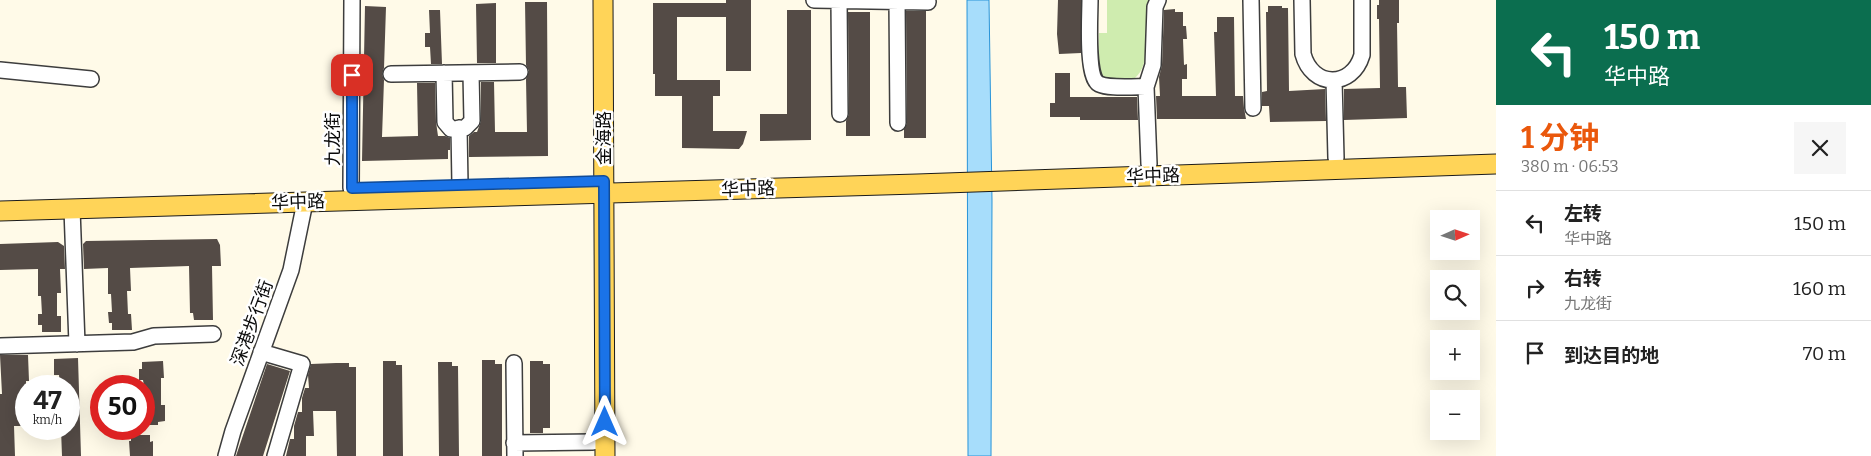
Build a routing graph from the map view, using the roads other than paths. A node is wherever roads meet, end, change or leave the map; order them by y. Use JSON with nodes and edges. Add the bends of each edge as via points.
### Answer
{"nodes":[{"id":1,"x":352,"y":0,"type":"edge"},
{"id":2,"x":591,"y":0,"type":"edge"},
{"id":3,"x":603,"y":0,"type":"edge"},
{"id":4,"x":814,"y":0,"type":"edge"},
{"id":5,"x":839,"y":0,"type":"edge"},
{"id":6,"x":1090,"y":0,"type":"edge"},
{"id":7,"x":1158,"y":0,"type":"edge"},
{"id":8,"x":1251,"y":0,"type":"edge"},
{"id":9,"x":1302,"y":0,"type":"edge"},
{"id":10,"x":1362,"y":0,"type":"edge"},
{"id":11,"x":897,"y":1,"type":"edge"},
{"id":12,"x":928,"y":2,"type":"dead end"},
{"id":13,"x":0,"y":70,"type":"edge"},
{"id":14,"x":520,"y":72,"type":"dead end"},
{"id":15,"x":444,"y":73,"type":"junction"},
{"id":16,"x":472,"y":73,"type":"junction"},
{"id":17,"x":391,"y":74,"type":"dead end"},
{"id":18,"x":91,"y":79,"type":"dead end"},
{"id":19,"x":1334,"y":80,"type":"junction"},
{"id":20,"x":1146,"y":86,"type":"junction"},
{"id":21,"x":1253,"y":108,"type":"dead end"},
{"id":22,"x":840,"y":114,"type":"dead end"},
{"id":23,"x":898,"y":123,"type":"dead end"},
{"id":24,"x":459,"y":128,"type":"junction"},
{"id":25,"x":1496,"y":152,"type":"edge"},
{"id":26,"x":1336,"y":158,"type":"junction"},
{"id":27,"x":1149,"y":164,"type":"junction"},
{"id":28,"x":1496,"y":164,"type":"edge"},
{"id":29,"x":460,"y":185,"type":"junction"},
{"id":30,"x":598,"y":187,"type":"junction"},
{"id":31,"x":352,"y":188,"type":"junction"},
{"id":32,"x":0,"y":199,"type":"edge"},
{"id":33,"x":305,"y":202,"type":"junction"},
{"id":34,"x":72,"y":209,"type":"junction"},
{"id":35,"x":0,"y":211,"type":"edge"},
{"id":36,"x":213,"y":334,"type":"dead end"},
{"id":37,"x":77,"y":344,"type":"junction"},
{"id":38,"x":0,"y":346,"type":"edge"},
{"id":39,"x":261,"y":352,"type":"junction"},
{"id":40,"x":514,"y":363,"type":"dead end"},
{"id":41,"x":514,"y":450,"type":"edge"},
{"id":42,"x":597,"y":451,"type":"edge"},
{"id":43,"x":226,"y":456,"type":"edge"},
{"id":44,"x":275,"y":456,"type":"edge"}],
"edges":[{"from":1,"to":31,"type":"street","name":"九龙街"},
{"from":2,"to":30,"type":"main road","name":"金海路"},
{"from":3,"to":30,"type":"main road","name":"金海路"},
{"from":4,"to":5,"type":"street"},
{"from":5,"to":11,"type":"street"},
{"from":5,"to":22,"type":"street"},
{"from":6,"to":20,"type":"street","via":[[1094,80],[1105,86]]},
{"from":7,"to":20,"type":"street","via":[[1153,65]]},
{"from":8,"to":21,"type":"street"},
{"from":9,"to":19,"type":"street","via":[[1305,61],[1316,75]]},
{"from":10,"to":19,"type":"street","via":[[1360,62],[1352,72]]},
{"from":11,"to":12,"type":"street"},
{"from":11,"to":23,"type":"street"},
{"from":13,"to":18,"type":"street"},
{"from":14,"to":16,"type":"street"},
{"from":15,"to":16,"type":"street"},
{"from":15,"to":17,"type":"street"},
{"from":15,"to":24,"type":"street","via":[[445,122],[451,128]]},
{"from":16,"to":24,"type":"street","via":[[472,121],[465,128]]},
{"from":19,"to":26,"type":"street"},
{"from":20,"to":27,"type":"street"},
{"from":24,"to":29,"type":"street"},
{"from":25,"to":26,"type":"main road","name":"华中路"},
{"from":26,"to":27,"type":"main road","name":"华中路"},
{"from":27,"to":30,"type":"main road","name":"华中路"},
{"from":28,"to":30,"type":"main road","name":"华中路"},
{"from":29,"to":30,"type":"main road","name":"华中路"},
{"from":29,"to":31,"type":"main road","name":"华中路"},
{"from":30,"to":33,"type":"main road","name":"华中路"},
{"from":30,"to":42,"type":"main road","name":"金海路"},
{"from":31,"to":32,"type":"main road","name":"华中路"},
{"from":33,"to":34,"type":"main road","name":"华中路"},
{"from":33,"to":39,"type":"street","name":"深港步行街","via":[[291,270]]},
{"from":34,"to":35,"type":"main road","name":"华中路"},
{"from":34,"to":37,"type":"street"},
{"from":36,"to":37,"type":"street"},
{"from":37,"to":38,"type":"street"},
{"from":39,"to":43,"type":"street","name":"深港步行街"},
{"from":39,"to":44,"type":"street","via":[[302,364]]},
{"from":40,"to":41,"type":"street"},
{"from":41,"to":42,"type":"street"}]}
